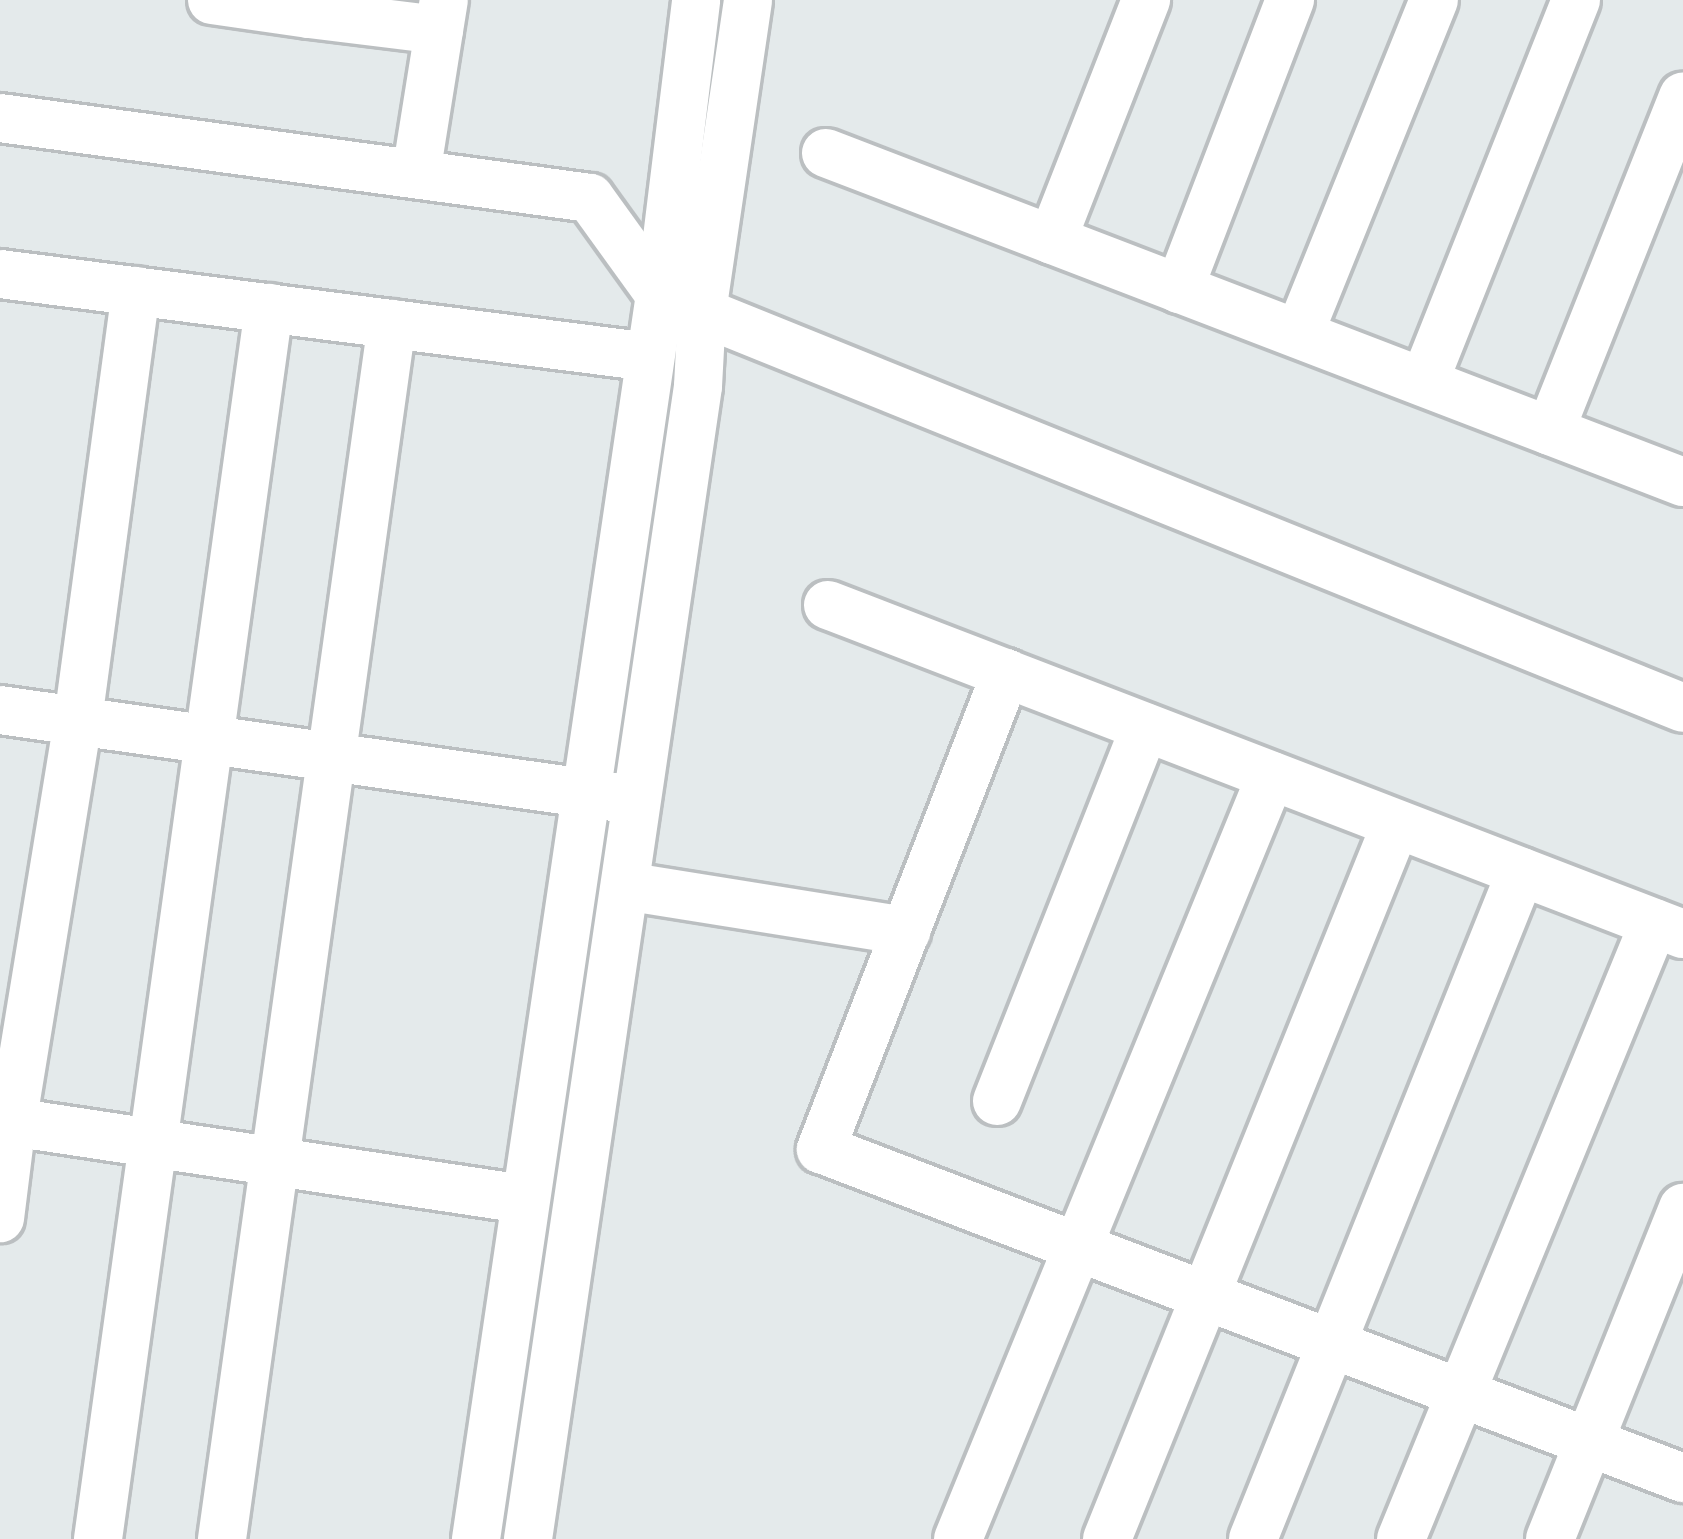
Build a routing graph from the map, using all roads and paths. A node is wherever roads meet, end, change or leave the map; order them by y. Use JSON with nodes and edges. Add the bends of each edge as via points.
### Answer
{"nodes":[{"id":1,"x":212,"y":0,"type":"edge"},
{"id":2,"x":696,"y":0,"type":"edge"},
{"id":3,"x":748,"y":0,"type":"edge"},
{"id":4,"x":1146,"y":0,"type":"edge"},
{"id":5,"x":1290,"y":0,"type":"edge"},
{"id":6,"x":1434,"y":0,"type":"edge"},
{"id":7,"x":1576,"y":0,"type":"edge"},
{"id":8,"x":310,"y":7,"type":"edge"},
{"id":9,"x":442,"y":15,"type":"edge"},
{"id":10,"x":1683,"y":97,"type":"edge"},
{"id":11,"x":0,"y":118,"type":"edge"},
{"id":12,"x":826,"y":153,"type":"dead end"},
{"id":13,"x":416,"y":174,"type":"junction"},
{"id":14,"x":1663,"y":207,"type":"edge"},
{"id":15,"x":1052,"y":240,"type":"junction"},
{"id":16,"x":0,"y":274,"type":"edge"},
{"id":17,"x":1180,"y":289,"type":"junction"},
{"id":18,"x":136,"y":291,"type":"junction"},
{"id":19,"x":681,"y":303,"type":"junction"},
{"id":20,"x":269,"y":308,"type":"junction"},
{"id":21,"x":392,"y":324,"type":"junction"},
{"id":22,"x":1299,"y":334,"type":"junction"},
{"id":23,"x":650,"y":357,"type":"junction"},
{"id":24,"x":1424,"y":382,"type":"junction"},
{"id":25,"x":1550,"y":431,"type":"junction"},
{"id":26,"x":1683,"y":482,"type":"edge"},
{"id":27,"x":828,"y":605,"type":"dead end"},
{"id":28,"x":1006,"y":674,"type":"junction"},
{"id":29,"x":1683,"y":708,"type":"edge"},
{"id":30,"x":0,"y":710,"type":"edge"},
{"id":31,"x":78,"y":721,"type":"junction"},
{"id":32,"x":1145,"y":727,"type":"junction"},
{"id":33,"x":209,"y":740,"type":"junction"},
{"id":34,"x":331,"y":757,"type":"junction"},
{"id":35,"x":1271,"y":776,"type":"junction"},
{"id":36,"x":585,"y":793,"type":"junction"},
{"id":37,"x":639,"y":800,"type":"junction"},
{"id":38,"x":1396,"y":824,"type":"junction"},
{"id":39,"x":1521,"y":872,"type":"junction"},
{"id":40,"x":625,"y":886,"type":"junction"},
{"id":41,"x":1668,"y":928,"type":"edge"},
{"id":42,"x":906,"y":931,"type":"junction"},
{"id":43,"x":997,"y":1101,"type":"dead end"},
{"id":44,"x":6,"y":1111,"type":"edge"},
{"id":45,"x":153,"y":1143,"type":"junction"},
{"id":46,"x":274,"y":1161,"type":"junction"},
{"id":47,"x":524,"y":1199,"type":"junction"},
{"id":48,"x":1683,"y":1208,"type":"edge"},
{"id":49,"x":0,"y":1218,"type":"edge"},
{"id":50,"x":1078,"y":1246,"type":"junction"},
{"id":51,"x":1206,"y":1295,"type":"junction"},
{"id":52,"x":1332,"y":1343,"type":"junction"},
{"id":53,"x":1461,"y":1393,"type":"junction"},
{"id":54,"x":1589,"y":1442,"type":"junction"},
{"id":55,"x":1683,"y":1478,"type":"edge"},
{"id":56,"x":98,"y":1539,"type":"edge"},
{"id":57,"x":221,"y":1539,"type":"edge"},
{"id":58,"x":476,"y":1539,"type":"edge"},
{"id":59,"x":528,"y":1539,"type":"edge"},
{"id":60,"x":958,"y":1539,"type":"edge"},
{"id":61,"x":1107,"y":1539,"type":"edge"},
{"id":62,"x":1253,"y":1539,"type":"edge"},
{"id":63,"x":1401,"y":1539,"type":"edge"},
{"id":64,"x":1550,"y":1539,"type":"edge"}],
"edges":[{"from":1,"to":8,"type":"street"},
{"from":2,"to":19,"type":"street"},
{"from":3,"to":19,"type":"street"},
{"from":4,"to":15,"type":"street"},
{"from":5,"to":17,"type":"street"},
{"from":6,"to":22,"type":"street"},
{"from":7,"to":24,"type":"street"},
{"from":8,"to":9,"type":"street"},
{"from":9,"to":13,"type":"street"},
{"from":10,"to":14,"type":"street"},
{"from":11,"to":13,"type":"street"},
{"from":12,"to":15,"type":"street"},
{"from":13,"to":19,"type":"street","via":[[590,198]]},
{"from":14,"to":25,"type":"street"},
{"from":15,"to":17,"type":"street"},
{"from":16,"to":18,"type":"street"},
{"from":17,"to":22,"type":"street"},
{"from":18,"to":20,"type":"street"},
{"from":18,"to":31,"type":"street"},
{"from":19,"to":23,"type":"street"},
{"from":19,"to":29,"type":"street"},
{"from":19,"to":37,"type":"street","via":[[698,386]]},
{"from":20,"to":21,"type":"street"},
{"from":20,"to":33,"type":"street"},
{"from":21,"to":23,"type":"street"},
{"from":21,"to":34,"type":"street"},
{"from":22,"to":24,"type":"street"},
{"from":23,"to":36,"type":"street"},
{"from":24,"to":25,"type":"street"},
{"from":25,"to":26,"type":"street"},
{"from":27,"to":28,"type":"street"},
{"from":28,"to":32,"type":"street"},
{"from":28,"to":42,"type":"street"},
{"from":30,"to":31,"type":"street"},
{"from":31,"to":33,"type":"street"},
{"from":31,"to":44,"type":"street"},
{"from":32,"to":35,"type":"street"},
{"from":32,"to":43,"type":"street"},
{"from":33,"to":34,"type":"street"},
{"from":33,"to":45,"type":"street"},
{"from":34,"to":36,"type":"street"},
{"from":34,"to":46,"type":"street"},
{"from":35,"to":38,"type":"street"},
{"from":35,"to":50,"type":"street"},
{"from":36,"to":37,"type":"street"},
{"from":36,"to":47,"type":"street"},
{"from":37,"to":40,"type":"street"},
{"from":38,"to":39,"type":"street"},
{"from":38,"to":51,"type":"street"},
{"from":39,"to":41,"type":"street"},
{"from":39,"to":52,"type":"street"},
{"from":40,"to":42,"type":"street"},
{"from":40,"to":59,"type":"street"},
{"from":41,"to":53,"type":"street"},
{"from":42,"to":50,"type":"street","via":[[821,1148]]},
{"from":44,"to":45,"type":"street"},
{"from":44,"to":49,"type":"street"},
{"from":45,"to":46,"type":"street"},
{"from":45,"to":56,"type":"street"},
{"from":46,"to":47,"type":"street"},
{"from":46,"to":57,"type":"street"},
{"from":47,"to":58,"type":"street"},
{"from":48,"to":54,"type":"street"},
{"from":50,"to":51,"type":"street"},
{"from":50,"to":60,"type":"street"},
{"from":51,"to":52,"type":"street"},
{"from":51,"to":61,"type":"street"},
{"from":52,"to":53,"type":"street"},
{"from":52,"to":62,"type":"street"},
{"from":53,"to":54,"type":"street"},
{"from":53,"to":63,"type":"street"},
{"from":54,"to":55,"type":"street"},
{"from":54,"to":64,"type":"street"}]}
